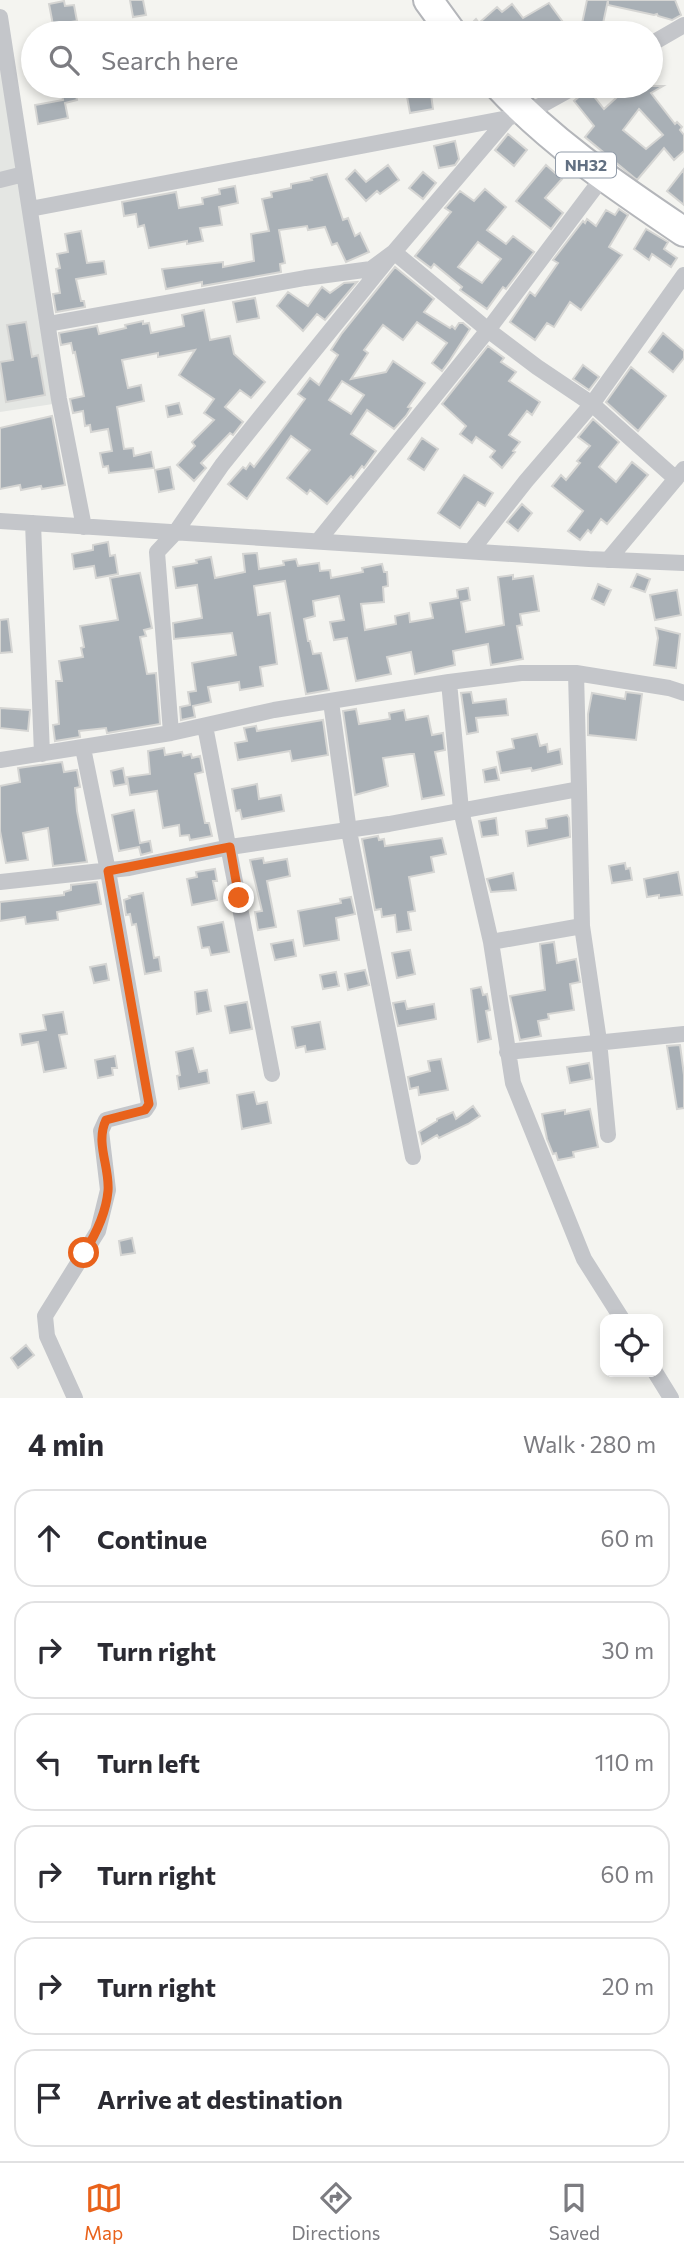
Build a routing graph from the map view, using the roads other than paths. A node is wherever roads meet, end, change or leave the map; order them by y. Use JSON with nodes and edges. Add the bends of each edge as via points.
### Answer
{"nodes":[{"id":1,"x":428,"y":0,"type":"edge"},
{"id":2,"x":0,"y":17,"type":"edge"},
{"id":3,"x":443,"y":21,"type":"edge"},
{"id":4,"x":684,"y":25,"type":"edge"},
{"id":5,"x":663,"y":37,"type":"edge"},
{"id":6,"x":506,"y":98,"type":"edge"},
{"id":7,"x":554,"y":98,"type":"edge"},
{"id":8,"x":515,"y":115,"type":"junction"},
{"id":9,"x":24,"y":174,"type":"junction"},
{"id":10,"x":603,"y":177,"type":"junction"},
{"id":11,"x":0,"y":180,"type":"edge"},
{"id":12,"x":30,"y":209,"type":"junction"},
{"id":13,"x":684,"y":232,"type":"edge"},
{"id":14,"x":394,"y":252,"type":"junction"},
{"id":15,"x":684,"y":275,"type":"edge"},
{"id":16,"x":48,"y":324,"type":"junction"},
{"id":17,"x":488,"y":330,"type":"junction"},
{"id":18,"x":592,"y":404,"type":"junction"},
{"id":19,"x":680,"y":474,"type":"edge"},
{"id":20,"x":0,"y":521,"type":"edge"},
{"id":21,"x":33,"y":523,"type":"junction"},
{"id":22,"x":85,"y":527,"type":"junction"},
{"id":23,"x":175,"y":533,"type":"junction"},
{"id":24,"x":318,"y":541,"type":"junction"},
{"id":25,"x":471,"y":551,"type":"junction"},
{"id":26,"x":608,"y":560,"type":"junction"},
{"id":27,"x":684,"y":563,"type":"edge"},
{"id":28,"x":576,"y":673,"type":"junction"},
{"id":29,"x":449,"y":682,"type":"junction"},
{"id":30,"x":684,"y":693,"type":"edge"},
{"id":31,"x":331,"y":702,"type":"junction"},
{"id":32,"x":205,"y":726,"type":"junction"},
{"id":33,"x":171,"y":733,"type":"junction"},
{"id":34,"x":83,"y":748,"type":"junction"},
{"id":35,"x":42,"y":754,"type":"junction"},
{"id":36,"x":0,"y":760,"type":"edge"},
{"id":37,"x":579,"y":789,"type":"junction"},
{"id":38,"x":461,"y":810,"type":"junction"},
{"id":39,"x":349,"y":831,"type":"junction"},
{"id":40,"x":230,"y":847,"type":"junction"},
{"id":41,"x":108,"y":871,"type":"junction"},
{"id":42,"x":0,"y":882,"type":"edge"},
{"id":43,"x":582,"y":926,"type":"junction"},
{"id":44,"x":491,"y":942,"type":"junction"},
{"id":45,"x":684,"y":1034,"type":"edge"},
{"id":46,"x":599,"y":1041,"type":"junction"},
{"id":47,"x":507,"y":1052,"type":"junction"},
{"id":48,"x":272,"y":1074,"type":"dead end"},
{"id":49,"x":608,"y":1135,"type":"dead end"},
{"id":50,"x":413,"y":1157,"type":"dead end"},
{"id":51,"x":619,"y":1314,"type":"edge"},
{"id":52,"x":658,"y":1377,"type":"edge"},
{"id":53,"x":75,"y":1398,"type":"edge"},
{"id":54,"x":671,"y":1398,"type":"edge"}],
"edges":[{"from":1,"to":3,"type":"highway"},
{"from":2,"to":9,"type":"street"},
{"from":4,"to":5,"type":"street"},
{"from":6,"to":8,"type":"highway","number":"NH32"},
{"from":7,"to":8,"type":"street"},
{"from":8,"to":10,"type":"highway","number":"NH32"},
{"from":8,"to":12,"type":"street"},
{"from":8,"to":14,"type":"street"},
{"from":9,"to":11,"type":"street"},
{"from":9,"to":12,"type":"street"},
{"from":10,"to":13,"type":"highway","number":"NH32"},
{"from":10,"to":17,"type":"street"},
{"from":12,"to":16,"type":"street"},
{"from":14,"to":16,"type":"street","via":[[372,269]]},
{"from":14,"to":17,"type":"street"},
{"from":14,"to":23,"type":"street","via":[[222,465]]},
{"from":15,"to":18,"type":"street"},
{"from":16,"to":22,"type":"street"},
{"from":17,"to":18,"type":"street"},
{"from":17,"to":24,"type":"street"},
{"from":18,"to":19,"type":"street"},
{"from":18,"to":25,"type":"street"},
{"from":19,"to":26,"type":"street"},
{"from":20,"to":21,"type":"street"},
{"from":21,"to":22,"type":"street"},
{"from":21,"to":35,"type":"street"},
{"from":22,"to":23,"type":"street"},
{"from":23,"to":24,"type":"street"},
{"from":23,"to":33,"type":"street","via":[[157,552]]},
{"from":24,"to":25,"type":"street"},
{"from":25,"to":26,"type":"street"},
{"from":26,"to":27,"type":"street"},
{"from":28,"to":29,"type":"street","via":[[521,673]]},
{"from":28,"to":30,"type":"street"},
{"from":28,"to":37,"type":"street"},
{"from":29,"to":31,"type":"street"},
{"from":29,"to":38,"type":"street"},
{"from":31,"to":32,"type":"street"},
{"from":31,"to":39,"type":"street"},
{"from":32,"to":33,"type":"street"},
{"from":32,"to":40,"type":"street"},
{"from":33,"to":34,"type":"street"},
{"from":34,"to":35,"type":"street"},
{"from":34,"to":41,"type":"street"},
{"from":35,"to":36,"type":"street"},
{"from":37,"to":38,"type":"street"},
{"from":37,"to":43,"type":"street"},
{"from":38,"to":39,"type":"street"},
{"from":38,"to":44,"type":"street"},
{"from":39,"to":40,"type":"street"},
{"from":39,"to":50,"type":"street"},
{"from":40,"to":41,"type":"street"},
{"from":40,"to":48,"type":"street"},
{"from":41,"to":42,"type":"street"},
{"from":41,"to":53,"type":"street","via":[[149,1104],[145,1110],[106,1120],[100,1131],[108,1190],[98,1231],[45,1316],[47,1336]]},
{"from":43,"to":44,"type":"street"},
{"from":43,"to":46,"type":"street"},
{"from":44,"to":47,"type":"street"},
{"from":45,"to":46,"type":"street"},
{"from":46,"to":47,"type":"street"},
{"from":46,"to":49,"type":"street"},
{"from":47,"to":51,"type":"street","via":[[513,1083],[584,1259]]},
{"from":52,"to":54,"type":"street"}]}
